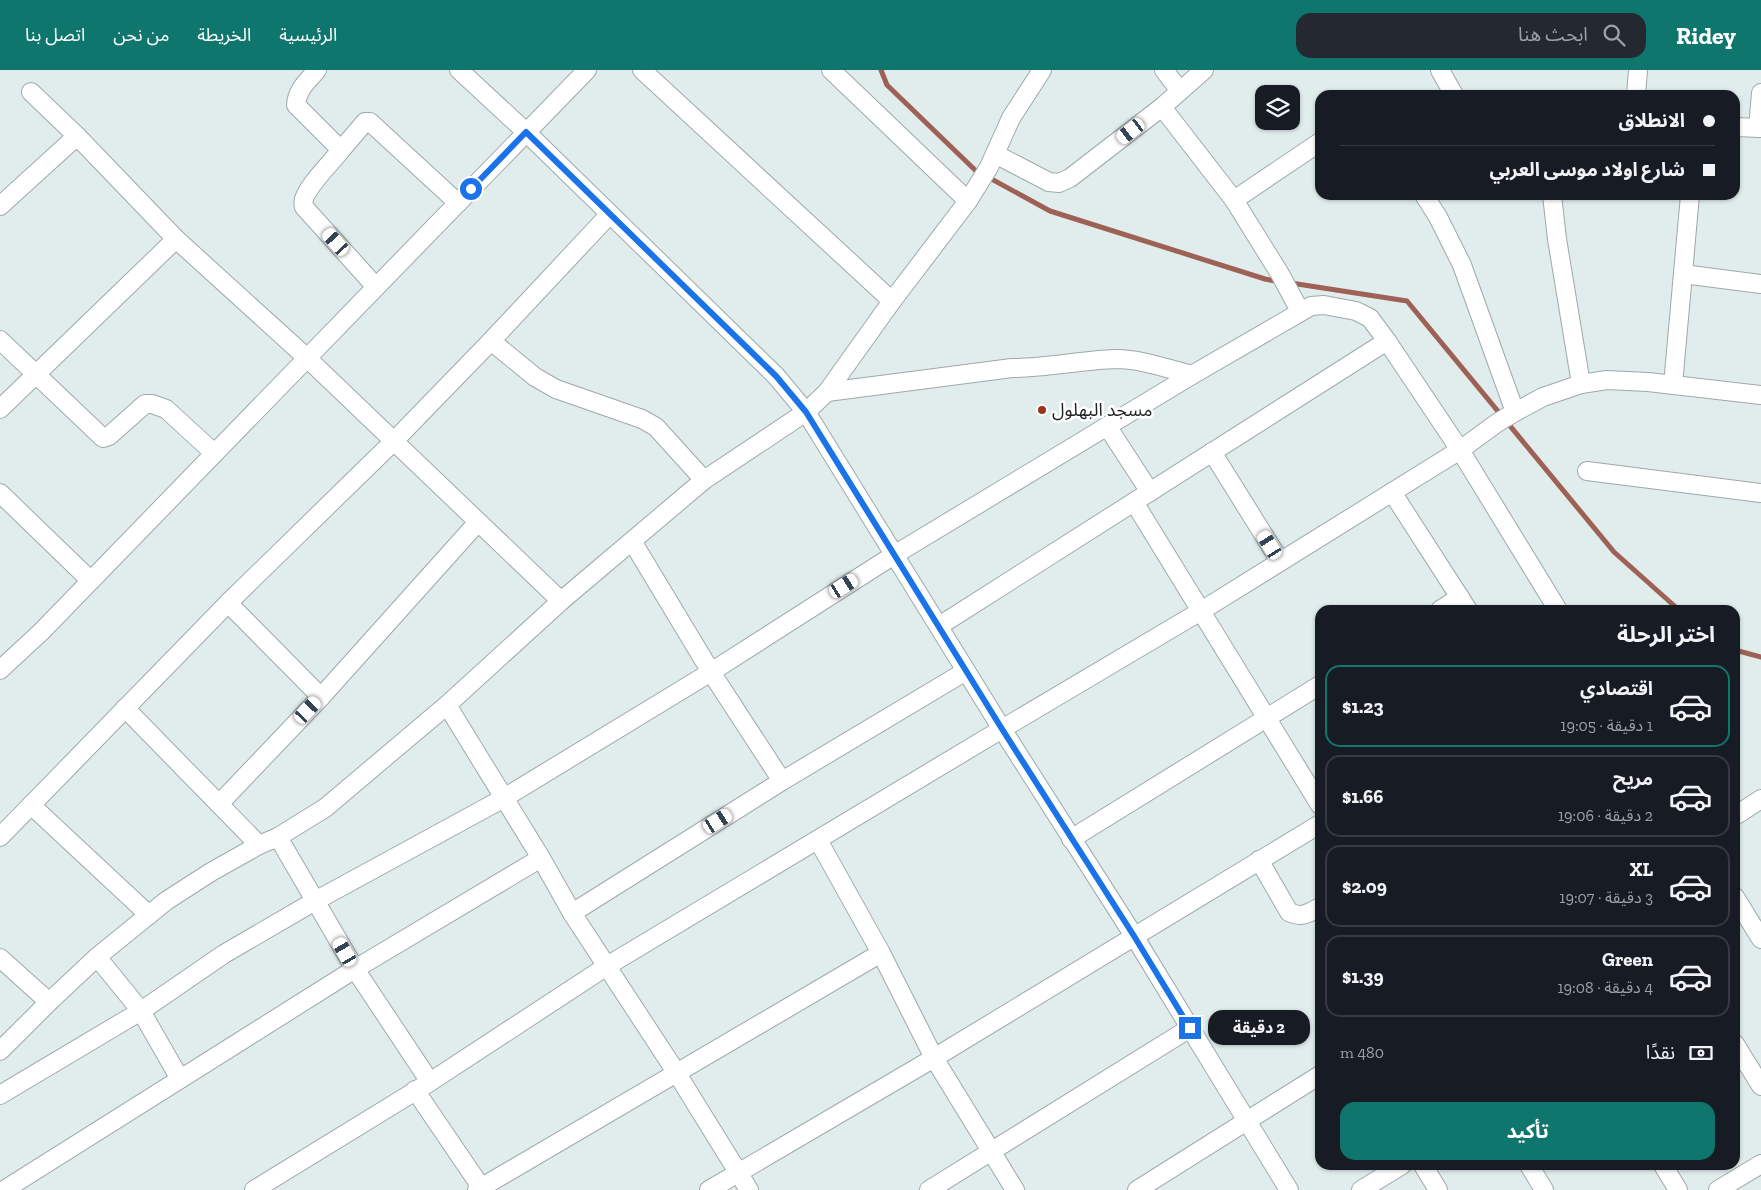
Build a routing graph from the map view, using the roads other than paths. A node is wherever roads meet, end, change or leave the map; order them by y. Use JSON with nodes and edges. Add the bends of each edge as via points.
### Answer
{"nodes":[{"id":1,"x":317,"y":70,"type":"edge"},
{"id":2,"x":459,"y":70,"type":"edge"},
{"id":3,"x":587,"y":70,"type":"edge"},
{"id":4,"x":642,"y":70,"type":"edge"},
{"id":5,"x":831,"y":70,"type":"edge"},
{"id":6,"x":1042,"y":70,"type":"edge"},
{"id":7,"x":1164,"y":70,"type":"edge"},
{"id":8,"x":1204,"y":70,"type":"edge"},
{"id":9,"x":1440,"y":70,"type":"edge"},
{"id":10,"x":1638,"y":70,"type":"edge"},
{"id":11,"x":1451,"y":90,"type":"edge"},
{"id":12,"x":1636,"y":90,"type":"edge"},
{"id":13,"x":1180,"y":91,"type":"junction"},
{"id":14,"x":32,"y":92,"type":"dead end"},
{"id":15,"x":1761,"y":94,"type":"edge"},
{"id":16,"x":1162,"y":107,"type":"junction"},
{"id":17,"x":1740,"y":126,"type":"edge"},
{"id":18,"x":1759,"y":128,"type":"edge"},
{"id":19,"x":526,"y":132,"type":"junction"},
{"id":20,"x":77,"y":136,"type":"junction"},
{"id":21,"x":1315,"y":145,"type":"edge"},
{"id":22,"x":341,"y":150,"type":"junction"},
{"id":23,"x":992,"y":160,"type":"junction"},
{"id":24,"x":1234,"y":200,"type":"junction"},
{"id":25,"x":1427,"y":200,"type":"edge"},
{"id":26,"x":1553,"y":200,"type":"edge"},
{"id":27,"x":1690,"y":200,"type":"edge"},
{"id":28,"x":968,"y":201,"type":"junction"},
{"id":29,"x":458,"y":203,"type":"junction"},
{"id":30,"x":0,"y":206,"type":"edge"},
{"id":31,"x":609,"y":215,"type":"junction"},
{"id":32,"x":176,"y":239,"type":"junction"},
{"id":33,"x":1683,"y":274,"type":"junction"},
{"id":34,"x":1761,"y":284,"type":"edge"},
{"id":35,"x":376,"y":287,"type":"junction"},
{"id":36,"x":892,"y":301,"type":"junction"},
{"id":37,"x":1300,"y":311,"type":"junction"},
{"id":38,"x":0,"y":340,"type":"edge"},
{"id":39,"x":491,"y":341,"type":"junction"},
{"id":40,"x":1387,"y":341,"type":"junction"},
{"id":41,"x":307,"y":358,"type":"junction"},
{"id":42,"x":35,"y":374,"type":"junction"},
{"id":43,"x":1192,"y":375,"type":"junction"},
{"id":44,"x":1581,"y":384,"type":"junction"},
{"id":45,"x":1673,"y":385,"type":"junction"},
{"id":46,"x":827,"y":392,"type":"junction"},
{"id":47,"x":1761,"y":395,"type":"edge"},
{"id":48,"x":0,"y":409,"type":"edge"},
{"id":49,"x":806,"y":412,"type":"junction"},
{"id":50,"x":1515,"y":412,"type":"junction"},
{"id":51,"x":1107,"y":426,"type":"junction"},
{"id":52,"x":394,"y":441,"type":"junction"},
{"id":53,"x":1460,"y":450,"type":"junction"},
{"id":54,"x":1212,"y":452,"type":"junction"},
{"id":55,"x":214,"y":453,"type":"junction"},
{"id":56,"x":1587,"y":471,"type":"dead end"},
{"id":57,"x":704,"y":480,"type":"junction"},
{"id":58,"x":1761,"y":491,"type":"edge"},
{"id":59,"x":1150,"y":492,"type":"junction"},
{"id":60,"x":1392,"y":492,"type":"junction"},
{"id":61,"x":0,"y":493,"type":"edge"},
{"id":62,"x":1134,"y":502,"type":"junction"},
{"id":63,"x":478,"y":522,"type":"junction"},
{"id":64,"x":632,"y":541,"type":"junction"},
{"id":65,"x":894,"y":554,"type":"junction"},
{"id":66,"x":1280,"y":561,"type":"junction"},
{"id":67,"x":90,"y":580,"type":"junction"},
{"id":68,"x":561,"y":601,"type":"junction"},
{"id":69,"x":228,"y":603,"type":"junction"},
{"id":70,"x":1464,"y":604,"type":"edge"},
{"id":71,"x":1555,"y":605,"type":"edge"},
{"id":72,"x":1201,"y":611,"type":"junction"},
{"id":73,"x":939,"y":626,"type":"junction"},
{"id":74,"x":0,"y":670,"type":"edge"},
{"id":75,"x":966,"y":671,"type":"junction"},
{"id":76,"x":711,"y":672,"type":"junction"},
{"id":77,"x":1315,"y":687,"type":"edge"},
{"id":78,"x":320,"y":697,"type":"junction"},
{"id":79,"x":448,"y":705,"type":"junction"},
{"id":80,"x":125,"y":708,"type":"junction"},
{"id":81,"x":1267,"y":717,"type":"junction"},
{"id":82,"x":1002,"y":729,"type":"junction"},
{"id":83,"x":782,"y":781,"type":"junction"},
{"id":84,"x":1315,"y":797,"type":"edge"},
{"id":85,"x":504,"y":798,"type":"junction"},
{"id":86,"x":1761,"y":800,"type":"edge"},
{"id":87,"x":219,"y":804,"type":"junction"},
{"id":88,"x":31,"y":805,"type":"junction"},
{"id":89,"x":1740,"y":813,"type":"edge"},
{"id":90,"x":1315,"y":827,"type":"edge"},
{"id":91,"x":0,"y":837,"type":"edge"},
{"id":92,"x":278,"y":837,"type":"junction"},
{"id":93,"x":1071,"y":839,"type":"junction"},
{"id":94,"x":818,"y":840,"type":"junction"},
{"id":95,"x":259,"y":845,"type":"junction"},
{"id":96,"x":541,"y":858,"type":"junction"},
{"id":97,"x":1259,"y":860,"type":"junction"},
{"id":98,"x":315,"y":901,"type":"junction"},
{"id":99,"x":1740,"y":906,"type":"edge"},
{"id":100,"x":1315,"y":910,"type":"edge"},
{"id":101,"x":572,"y":913,"type":"junction"},
{"id":102,"x":149,"y":914,"type":"junction"},
{"id":103,"x":1134,"y":936,"type":"junction"},
{"id":104,"x":1761,"y":939,"type":"edge"},
{"id":105,"x":881,"y":953,"type":"junction"},
{"id":106,"x":0,"y":958,"type":"edge"},
{"id":107,"x":97,"y":958,"type":"junction"},
{"id":108,"x":607,"y":966,"type":"junction"},
{"id":109,"x":355,"y":969,"type":"junction"},
{"id":110,"x":49,"y":1002,"type":"junction"},
{"id":111,"x":140,"y":1011,"type":"junction"},
{"id":112,"x":1190,"y":1028,"type":"junction"},
{"id":113,"x":0,"y":1052,"type":"edge"},
{"id":114,"x":1740,"y":1052,"type":"edge"},
{"id":115,"x":934,"y":1058,"type":"junction"},
{"id":116,"x":676,"y":1072,"type":"junction"},
{"id":117,"x":1315,"y":1078,"type":"edge"},
{"id":118,"x":180,"y":1079,"type":"junction"},
{"id":119,"x":423,"y":1086,"type":"junction"},
{"id":120,"x":1761,"y":1086,"type":"edge"},
{"id":121,"x":0,"y":1095,"type":"edge"},
{"id":122,"x":1247,"y":1122,"type":"junction"},
{"id":123,"x":991,"y":1152,"type":"junction"},
{"id":124,"x":1761,"y":1164,"type":"edge"},
{"id":125,"x":1394,"y":1170,"type":"edge"},
{"id":126,"x":1426,"y":1170,"type":"edge"},
{"id":127,"x":1532,"y":1170,"type":"edge"},
{"id":128,"x":1666,"y":1170,"type":"edge"},
{"id":129,"x":738,"y":1172,"type":"junction"},
{"id":130,"x":480,"y":1189,"type":"edge"},
{"id":131,"x":4,"y":1190,"type":"edge"},
{"id":132,"x":254,"y":1190,"type":"edge"},
{"id":133,"x":709,"y":1190,"type":"edge"},
{"id":134,"x":749,"y":1190,"type":"edge"},
{"id":135,"x":929,"y":1190,"type":"edge"},
{"id":136,"x":1015,"y":1190,"type":"edge"},
{"id":137,"x":1137,"y":1190,"type":"edge"},
{"id":138,"x":1289,"y":1190,"type":"edge"},
{"id":139,"x":1361,"y":1190,"type":"edge"},
{"id":140,"x":1438,"y":1190,"type":"edge"},
{"id":141,"x":1544,"y":1190,"type":"edge"},
{"id":142,"x":1678,"y":1190,"type":"edge"},
{"id":143,"x":1718,"y":1190,"type":"edge"}],
"edges":[{"from":1,"to":22,"type":"street","via":[[300,89],[296,105]]},
{"from":2,"to":19,"type":"street"},
{"from":3,"to":19,"type":"street"},
{"from":4,"to":36,"type":"street"},
{"from":5,"to":28,"type":"street"},
{"from":6,"to":23,"type":"street","via":[[1011,118]]},
{"from":7,"to":13,"type":"street"},
{"from":8,"to":13,"type":"street"},
{"from":9,"to":11,"type":"street"},
{"from":10,"to":12,"type":"street"},
{"from":13,"to":16,"type":"street"},
{"from":14,"to":20,"type":"street"},
{"from":15,"to":18,"type":"street"},
{"from":16,"to":23,"type":"street","via":[[1070,178],[1059,183]]},
{"from":16,"to":24,"type":"street"},
{"from":17,"to":18,"type":"street"},
{"from":19,"to":29,"type":"street"},
{"from":19,"to":31,"type":"street"},
{"from":20,"to":30,"type":"street"},
{"from":20,"to":32,"type":"street"},
{"from":21,"to":24,"type":"street"},
{"from":22,"to":29,"type":"street","via":[[365,122],[370,122]]},
{"from":22,"to":35,"type":"street","via":[[304,197],[304,207]]},
{"from":23,"to":28,"type":"street"},
{"from":24,"to":37,"type":"street"},
{"from":25,"to":50,"type":"street","via":[[1462,265]]},
{"from":26,"to":44,"type":"street"},
{"from":27,"to":33,"type":"street"},
{"from":28,"to":36,"type":"street"},
{"from":29,"to":35,"type":"street"},
{"from":31,"to":39,"type":"street"},
{"from":31,"to":49,"type":"street","via":[[776,376]]},
{"from":32,"to":41,"type":"street"},
{"from":32,"to":42,"type":"street"},
{"from":33,"to":34,"type":"street"},
{"from":33,"to":45,"type":"street"},
{"from":35,"to":41,"type":"street"},
{"from":36,"to":46,"type":"street"},
{"from":37,"to":40,"type":"street","via":[[1324,305],[1356,311],[1370,318]]},
{"from":37,"to":43,"type":"street"},
{"from":38,"to":42,"type":"street"},
{"from":39,"to":52,"type":"street"},
{"from":39,"to":57,"type":"street","via":[[535,377],[556,389],[642,419],[656,427]]},
{"from":40,"to":53,"type":"street"},
{"from":40,"to":54,"type":"street"},
{"from":41,"to":52,"type":"street"},
{"from":41,"to":55,"type":"street"},
{"from":42,"to":48,"type":"street"},
{"from":42,"to":55,"type":"street","via":[[103,438],[145,404],[152,404],[166,409]]},
{"from":43,"to":46,"type":"street","via":[[1117,360],[1012,368]]},
{"from":43,"to":51,"type":"street"},
{"from":44,"to":45,"type":"street","via":[[1606,380]]},
{"from":44,"to":50,"type":"street","via":[[1543,397]]},
{"from":45,"to":47,"type":"street"},
{"from":46,"to":49,"type":"street"},
{"from":49,"to":57,"type":"street"},
{"from":49,"to":65,"type":"street"},
{"from":50,"to":53,"type":"street"},
{"from":51,"to":59,"type":"street"},
{"from":51,"to":65,"type":"street"},
{"from":52,"to":63,"type":"street"},
{"from":52,"to":69,"type":"street"},
{"from":53,"to":60,"type":"street"},
{"from":53,"to":71,"type":"street"},
{"from":54,"to":59,"type":"street"},
{"from":54,"to":66,"type":"street"},
{"from":55,"to":67,"type":"street"},
{"from":56,"to":58,"type":"street"},
{"from":57,"to":64,"type":"street"},
{"from":59,"to":62,"type":"street"},
{"from":60,"to":66,"type":"street"},
{"from":60,"to":70,"type":"street"},
{"from":61,"to":67,"type":"street"},
{"from":62,"to":72,"type":"street"},
{"from":62,"to":73,"type":"street"},
{"from":63,"to":68,"type":"street"},
{"from":63,"to":78,"type":"street"},
{"from":64,"to":68,"type":"street"},
{"from":64,"to":76,"type":"street"},
{"from":65,"to":73,"type":"street"},
{"from":65,"to":76,"type":"street"},
{"from":66,"to":72,"type":"street"},
{"from":67,"to":74,"type":"street"},
{"from":68,"to":79,"type":"street"},
{"from":69,"to":78,"type":"street"},
{"from":69,"to":80,"type":"street"},
{"from":72,"to":81,"type":"street"},
{"from":72,"to":82,"type":"street"},
{"from":73,"to":75,"type":"street"},
{"from":75,"to":82,"type":"street"},
{"from":75,"to":83,"type":"street"},
{"from":76,"to":83,"type":"street"},
{"from":76,"to":85,"type":"street"},
{"from":77,"to":81,"type":"street"},
{"from":78,"to":87,"type":"street"},
{"from":79,"to":85,"type":"street"},
{"from":79,"to":92,"type":"street","via":[[325,808]]},
{"from":80,"to":87,"type":"street"},
{"from":80,"to":88,"type":"street"},
{"from":81,"to":84,"type":"street"},
{"from":81,"to":93,"type":"street"},
{"from":82,"to":93,"type":"street"},
{"from":82,"to":94,"type":"street"},
{"from":83,"to":101,"type":"street"},
{"from":85,"to":96,"type":"street"},
{"from":85,"to":98,"type":"street"},
{"from":86,"to":89,"type":"street"},
{"from":87,"to":95,"type":"street"},
{"from":88,"to":91,"type":"street"},
{"from":88,"to":102,"type":"street"},
{"from":90,"to":97,"type":"street"},
{"from":92,"to":95,"type":"street"},
{"from":92,"to":98,"type":"street"},
{"from":93,"to":103,"type":"street"},
{"from":94,"to":105,"type":"street"},
{"from":94,"to":108,"type":"street"},
{"from":95,"to":102,"type":"street"},
{"from":96,"to":101,"type":"street"},
{"from":96,"to":109,"type":"street"},
{"from":97,"to":100,"type":"street","via":[[1289,912],[1297,916]]},
{"from":97,"to":103,"type":"street"},
{"from":98,"to":109,"type":"street"},
{"from":98,"to":111,"type":"street","via":[[224,954]]},
{"from":99,"to":104,"type":"street"},
{"from":101,"to":108,"type":"street"},
{"from":102,"to":107,"type":"street"},
{"from":103,"to":112,"type":"street"},
{"from":103,"to":115,"type":"street"},
{"from":105,"to":115,"type":"street"},
{"from":105,"to":116,"type":"street"},
{"from":106,"to":110,"type":"street"},
{"from":107,"to":110,"type":"street"},
{"from":107,"to":111,"type":"street"},
{"from":108,"to":116,"type":"street"},
{"from":108,"to":119,"type":"street"},
{"from":109,"to":118,"type":"street"},
{"from":109,"to":119,"type":"street"},
{"from":110,"to":113,"type":"street"},
{"from":111,"to":118,"type":"street"},
{"from":111,"to":121,"type":"street"},
{"from":112,"to":122,"type":"street"},
{"from":112,"to":123,"type":"street"},
{"from":114,"to":120,"type":"street"},
{"from":115,"to":123,"type":"street"},
{"from":115,"to":129,"type":"street"},
{"from":116,"to":129,"type":"street"},
{"from":116,"to":130,"type":"street"},
{"from":117,"to":122,"type":"street"},
{"from":118,"to":131,"type":"street"},
{"from":119,"to":130,"type":"street"},
{"from":119,"to":132,"type":"street"},
{"from":122,"to":137,"type":"street"},
{"from":122,"to":138,"type":"street"},
{"from":123,"to":135,"type":"street"},
{"from":123,"to":136,"type":"street"},
{"from":124,"to":143,"type":"street"},
{"from":125,"to":139,"type":"street"},
{"from":126,"to":140,"type":"street"},
{"from":127,"to":141,"type":"street"},
{"from":128,"to":142,"type":"street"},
{"from":129,"to":133,"type":"street"},
{"from":129,"to":134,"type":"street"}]}
